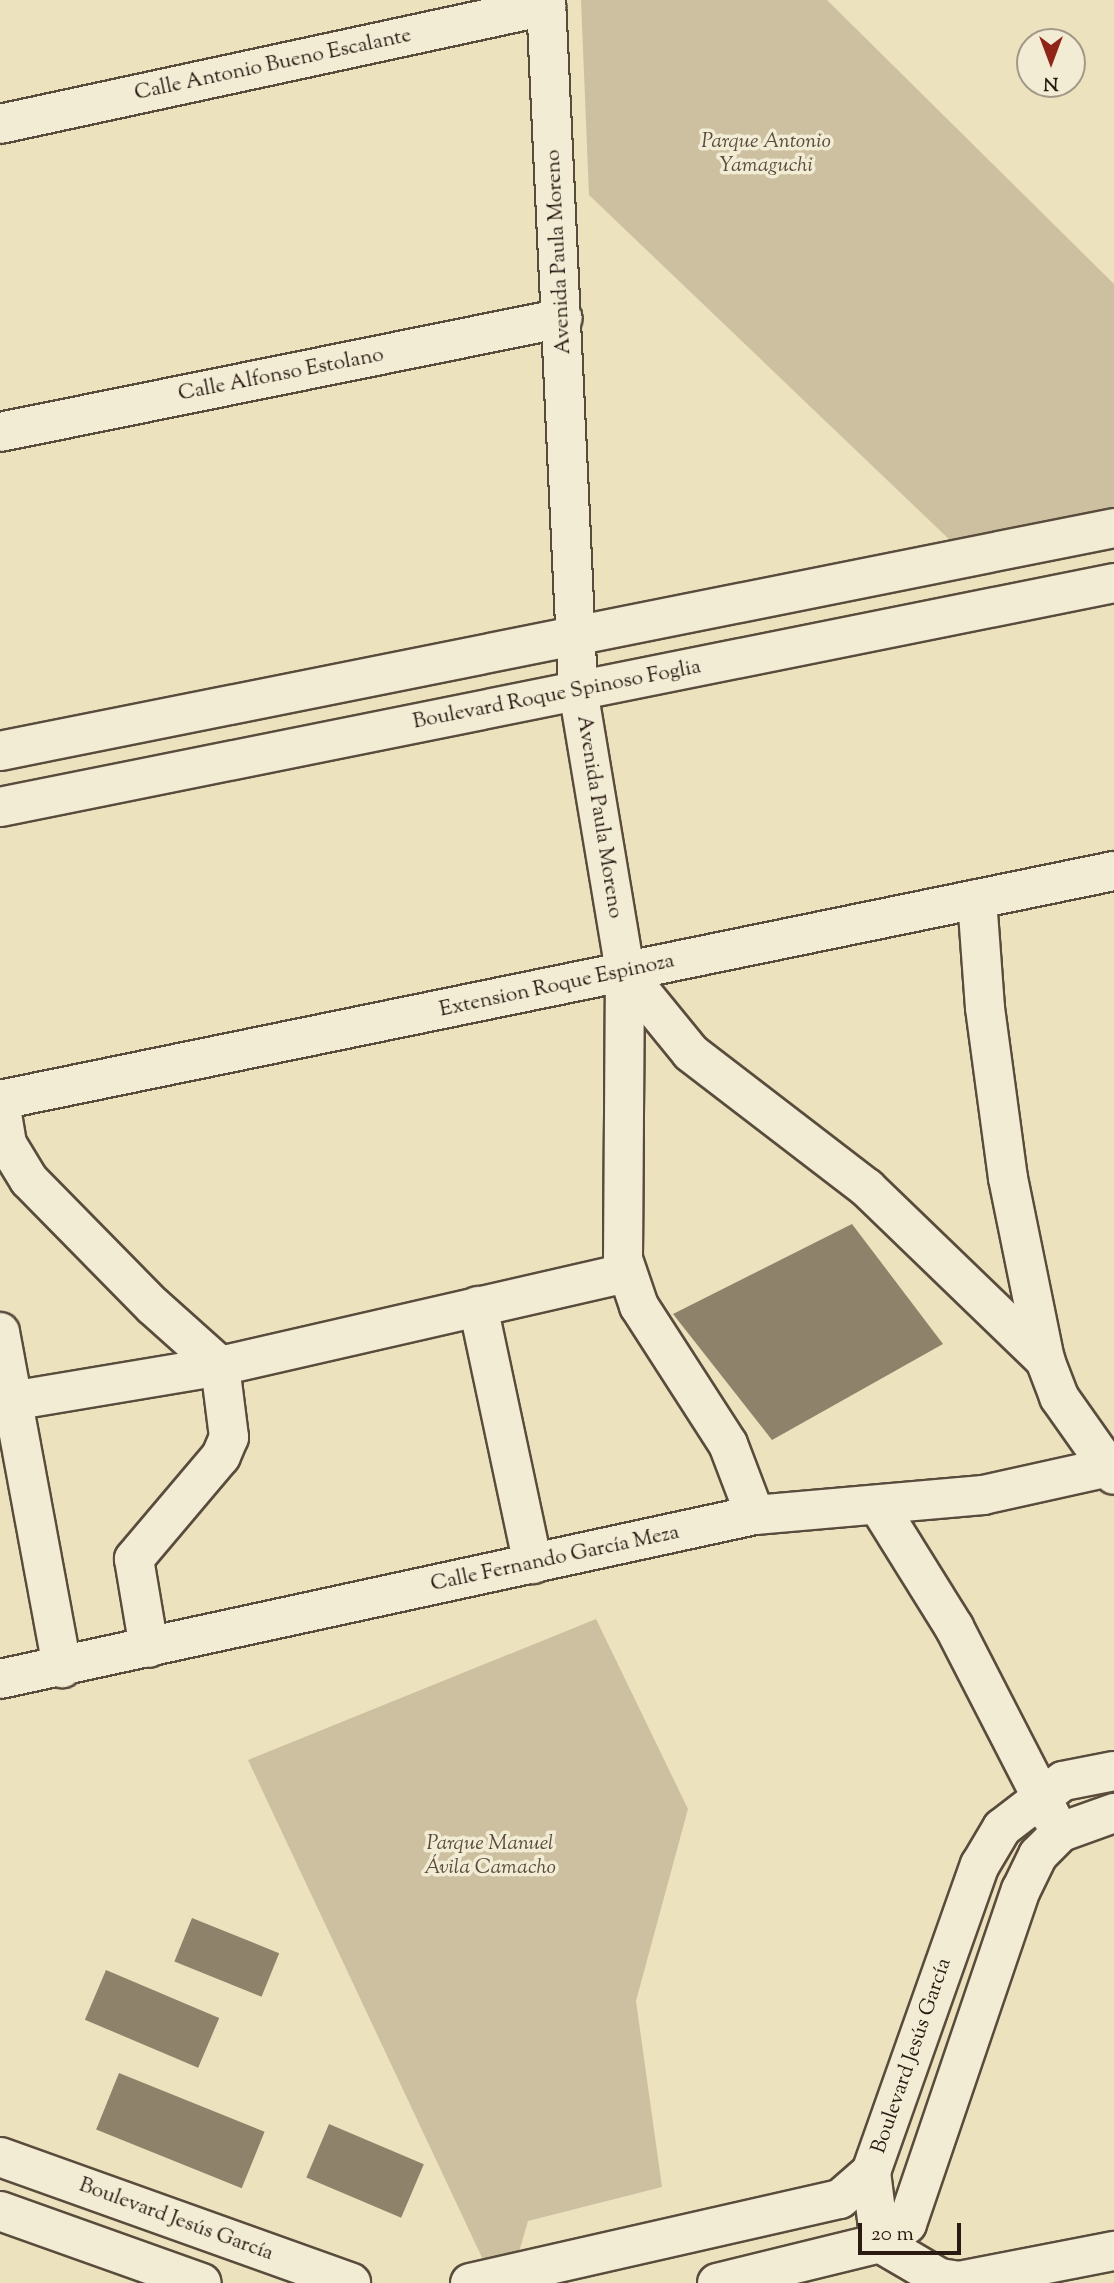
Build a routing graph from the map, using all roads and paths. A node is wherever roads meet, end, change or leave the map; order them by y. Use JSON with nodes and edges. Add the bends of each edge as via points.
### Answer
{"nodes":[{"id":1,"x":546,"y":3,"type":"edge"},
{"id":2,"x":0,"y":124,"type":"edge"},
{"id":3,"x":563,"y":318,"type":"junction"},
{"id":4,"x":0,"y":432,"type":"edge"},
{"id":5,"x":1114,"y":528,"type":"edge"},
{"id":6,"x":1114,"y":583,"type":"edge"},
{"id":7,"x":576,"y":636,"type":"junction"},
{"id":8,"x":578,"y":690,"type":"junction"},
{"id":9,"x":0,"y":751,"type":"edge"},
{"id":10,"x":0,"y":807,"type":"edge"},
{"id":11,"x":1114,"y":871,"type":"edge"},
{"id":12,"x":977,"y":899,"type":"junction"},
{"id":13,"x":625,"y":972,"type":"junction"},
{"id":14,"x":0,"y":1101,"type":"edge"},
{"id":15,"x":625,"y":1273,"type":"junction"},
{"id":16,"x":478,"y":1306,"type":"junction"},
{"id":17,"x":0,"y":1332,"type":"edge"},
{"id":18,"x":1045,"y":1360,"type":"junction"},
{"id":19,"x":220,"y":1366,"type":"junction"},
{"id":20,"x":7,"y":1401,"type":"edge"},
{"id":21,"x":1111,"y":1470,"type":"edge"},
{"id":22,"x":878,"y":1505,"type":"junction"},
{"id":23,"x":755,"y":1516,"type":"junction"},
{"id":24,"x":533,"y":1564,"type":"junction"},
{"id":25,"x":149,"y":1648,"type":"junction"},
{"id":26,"x":62,"y":1668,"type":"junction"},
{"id":27,"x":0,"y":1679,"type":"edge"},
{"id":28,"x":1114,"y":1770,"type":"edge"},
{"id":29,"x":1039,"y":1797,"type":"junction"},
{"id":30,"x":1114,"y":1813,"type":"edge"},
{"id":31,"x":1061,"y":1832,"type":"junction"},
{"id":32,"x":0,"y":2157,"type":"edge"},
{"id":33,"x":871,"y":2172,"type":"junction"},
{"id":34,"x":0,"y":2211,"type":"edge"},
{"id":35,"x":880,"y":2243,"type":"junction"},
{"id":36,"x":1114,"y":2251,"type":"edge"},
{"id":37,"x":781,"y":2277,"type":"edge"},
{"id":38,"x":202,"y":2283,"type":"edge"},
{"id":39,"x":351,"y":2283,"type":"edge"},
{"id":40,"x":470,"y":2283,"type":"edge"},
{"id":41,"x":717,"y":2283,"type":"edge"}],
"edges":[{"from":1,"to":2,"type":"street","name":"Calle Antonio Bueno Escalante"},
{"from":1,"to":3,"type":"street","name":"Avenida Paula Moreno"},
{"from":3,"to":4,"type":"street","name":"Calle Alfonso Estolano"},
{"from":3,"to":7,"type":"street","name":"Avenida Paula Moreno"},
{"from":5,"to":7,"type":"street"},
{"from":6,"to":8,"type":"street","name":"Boulevard Roque Spinoso Foglia"},
{"from":7,"to":8,"type":"street","name":"Avenida Paula Moreno"},
{"from":7,"to":9,"type":"street"},
{"from":8,"to":10,"type":"street","name":"Boulevard Roque Spinoso Foglia"},
{"from":8,"to":13,"type":"street","name":"Avenida Paula Moreno"},
{"from":11,"to":12,"type":"street","name":"Extension Roque Espinoza"},
{"from":12,"to":13,"type":"street","name":"Extension Roque Espinoza"},
{"from":12,"to":18,"type":"street","via":[[985,1008],[1008,1178]]},
{"from":13,"to":14,"type":"street","name":"Extension Roque Espinoza"},
{"from":13,"to":15,"type":"street","name":"Avenida Paula Moreno"},
{"from":13,"to":18,"type":"street","via":[[691,1053],[867,1188]]},
{"from":14,"to":19,"type":"street","via":[[7,1144],[29,1180],[153,1306]]},
{"from":15,"to":16,"type":"street"},
{"from":15,"to":23,"type":"street","name":"Avenida Paula Moreno","via":[[639,1306],[728,1444]]},
{"from":16,"to":19,"type":"street"},
{"from":16,"to":24,"type":"street"},
{"from":17,"to":20,"type":"street"},
{"from":18,"to":21,"type":"street","via":[[1059,1397]]},
{"from":19,"to":20,"type":"street"},
{"from":19,"to":25,"type":"street","via":[[229,1437],[221,1456],[134,1559]]},
{"from":20,"to":26,"type":"street"},
{"from":21,"to":22,"type":"street","name":"Calle Fernando García Meza","via":[[983,1495]]},
{"from":22,"to":23,"type":"street","name":"Calle Fernando García Meza"},
{"from":22,"to":29,"type":"street","via":[[954,1628]]},
{"from":23,"to":24,"type":"street","name":"Calle Fernando García Meza"},
{"from":24,"to":25,"type":"street","name":"Calle Fernando García Meza"},
{"from":25,"to":26,"type":"street","name":"Calle Fernando García Meza"},
{"from":26,"to":27,"type":"street","name":"Calle Fernando García Meza"},
{"from":28,"to":29,"type":"street","name":"Boulevard Jesús García","via":[[1063,1781]]},
{"from":29,"to":31,"type":"street"},
{"from":29,"to":33,"type":"street","name":"Boulevard Jesús García","via":[[1002,1828],[980,1865]]},
{"from":30,"to":31,"type":"street"},
{"from":31,"to":35,"type":"street","via":[[1038,1856],[1021,1891],[907,2224]]},
{"from":32,"to":39,"type":"street","name":"Boulevard Jesús García"},
{"from":33,"to":35,"type":"street"},
{"from":33,"to":40,"type":"street","name":"Boulevard Jesús García","via":[[839,2199],[807,2209]]},
{"from":34,"to":38,"type":"street"},
{"from":35,"to":36,"type":"street","via":[[922,2271],[959,2281]]},
{"from":35,"to":37,"type":"street"},
{"from":37,"to":41,"type":"street"}]}
